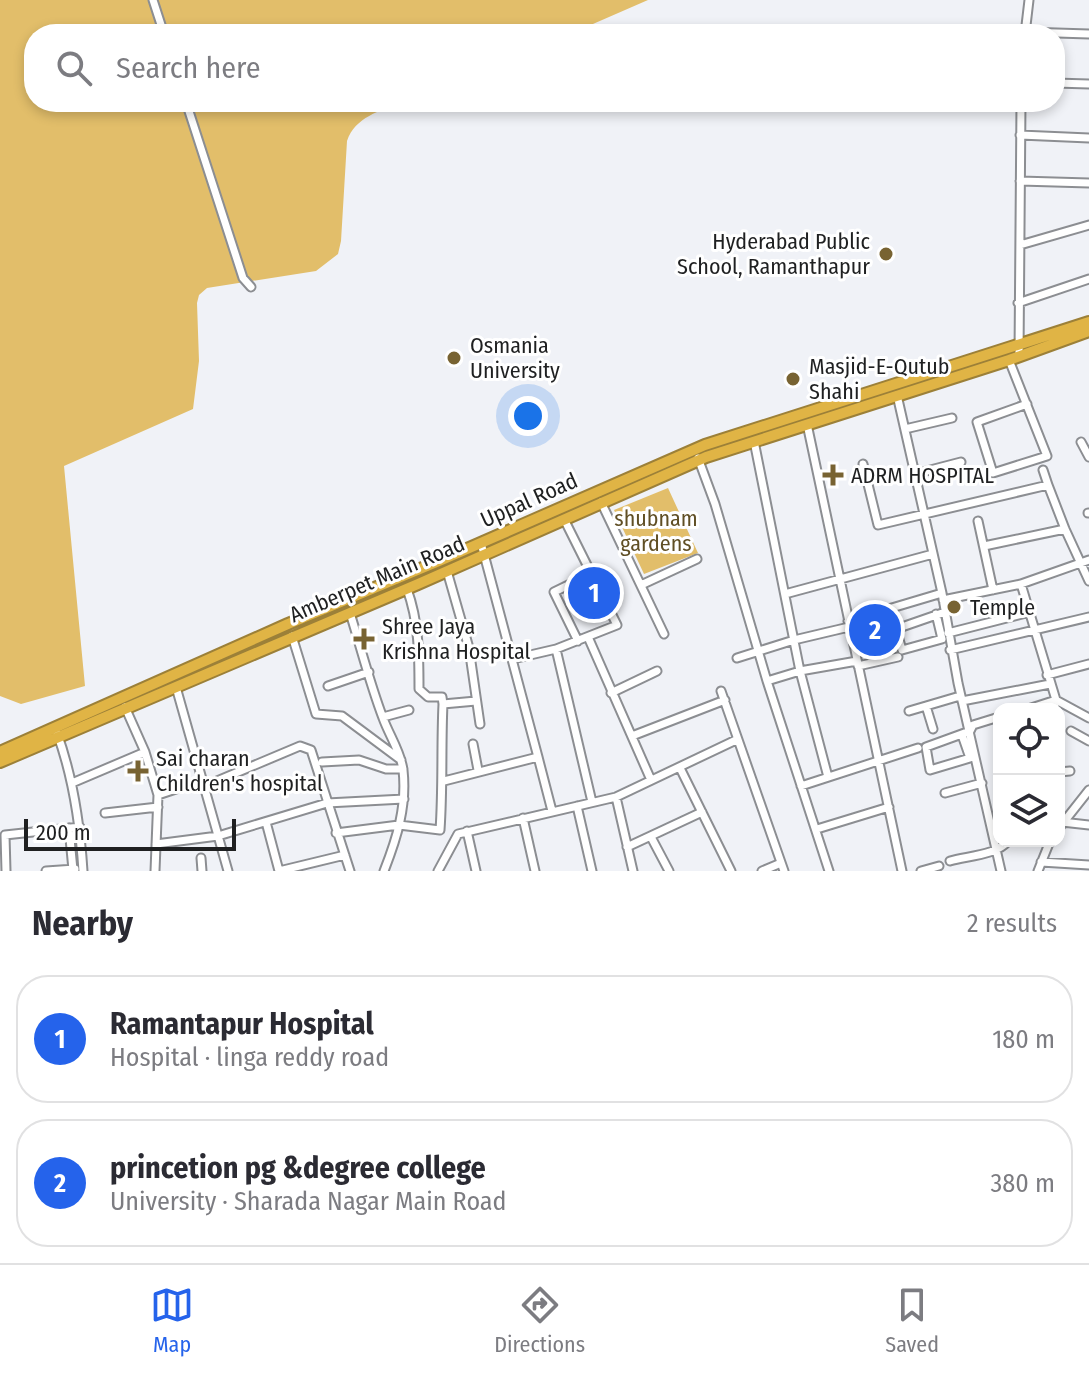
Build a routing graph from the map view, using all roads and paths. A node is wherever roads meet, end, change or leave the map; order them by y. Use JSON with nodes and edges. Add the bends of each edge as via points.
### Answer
{"nodes":[{"id":1,"x":153,"y":0,"type":"edge"},
{"id":2,"x":1029,"y":0,"type":"edge"},
{"id":3,"x":161,"y":24,"type":"edge"},
{"id":4,"x":1026,"y":24,"type":"edge"},
{"id":5,"x":1065,"y":34,"type":"edge"},
{"id":6,"x":1089,"y":34,"type":"edge"},
{"id":7,"x":1065,"y":83,"type":"edge"},
{"id":8,"x":1089,"y":84,"type":"edge"},
{"id":9,"x":189,"y":112,"type":"edge"},
{"id":10,"x":1021,"y":112,"type":"edge"},
{"id":11,"x":1020,"y":135,"type":"junction"},
{"id":12,"x":1089,"y":138,"type":"edge"},
{"id":13,"x":1020,"y":181,"type":"junction"},
{"id":14,"x":1089,"y":183,"type":"edge"},
{"id":15,"x":1087,"y":225,"type":"edge"},
{"id":16,"x":1020,"y":245,"type":"junction"},
{"id":17,"x":1087,"y":280,"type":"edge"},
{"id":18,"x":251,"y":287,"type":"dead end"},
{"id":19,"x":1018,"y":303,"type":"junction"},
{"id":20,"x":1089,"y":322,"type":"edge"},
{"id":21,"x":1089,"y":331,"type":"edge"},
{"id":22,"x":1015,"y":353,"type":"junction"},
{"id":23,"x":897,"y":395,"type":"junction"},
{"id":24,"x":1027,"y":404,"type":"junction"},
{"id":25,"x":952,"y":418,"type":"dead end"},
{"id":26,"x":807,"y":424,"type":"junction"},
{"id":27,"x":905,"y":429,"type":"junction"},
{"id":28,"x":754,"y":441,"type":"junction"},
{"id":29,"x":1081,"y":442,"type":"dead end"},
{"id":30,"x":697,"y":455,"type":"junction"},
{"id":31,"x":1089,"y":457,"type":"edge"},
{"id":32,"x":961,"y":462,"type":"dead end"},
{"id":33,"x":863,"y":464,"type":"dead end"},
{"id":34,"x":1043,"y":470,"type":"dead end"},
{"id":35,"x":915,"y":474,"type":"junction"},
{"id":36,"x":1048,"y":485,"type":"junction"},
{"id":37,"x":601,"y":502,"type":"junction"},
{"id":38,"x":923,"y":513,"type":"junction"},
{"id":39,"x":564,"y":519,"type":"junction"},
{"id":40,"x":978,"y":521,"type":"dead end"},
{"id":41,"x":1065,"y":529,"type":"junction"},
{"id":42,"x":984,"y":546,"type":"junction"},
{"id":43,"x":484,"y":549,"type":"junction"},
{"id":44,"x":933,"y":554,"type":"junction"},
{"id":45,"x":697,"y":559,"type":"dead end"},
{"id":46,"x":1089,"y":560,"type":"edge"},
{"id":47,"x":1080,"y":563,"type":"junction"},
{"id":48,"x":447,"y":571,"type":"junction"},
{"id":49,"x":591,"y":574,"type":"junction"},
{"id":50,"x":838,"y":581,"type":"junction"},
{"id":51,"x":1089,"y":581,"type":"edge"},
{"id":52,"x":1021,"y":584,"type":"junction"},
{"id":53,"x":641,"y":585,"type":"junction"},
{"id":54,"x":407,"y":589,"type":"junction"},
{"id":55,"x":993,"y":590,"type":"junction"},
{"id":56,"x":785,"y":594,"type":"junction"},
{"id":57,"x":942,"y":596,"type":"junction"},
{"id":58,"x":1030,"y":612,"type":"junction"},
{"id":59,"x":350,"y":613,"type":"junction"},
{"id":60,"x":940,"y":613,"type":"junction"},
{"id":61,"x":1089,"y":617,"type":"edge"},
{"id":62,"x":848,"y":624,"type":"junction"},
{"id":63,"x":1036,"y":629,"type":"junction"},
{"id":64,"x":948,"y":633,"type":"junction"},
{"id":65,"x":664,"y":634,"type":"dead end"},
{"id":66,"x":292,"y":636,"type":"junction"},
{"id":67,"x":588,"y":637,"type":"junction"},
{"id":68,"x":794,"y":640,"type":"junction"},
{"id":69,"x":578,"y":641,"type":"junction"},
{"id":70,"x":556,"y":649,"type":"junction"},
{"id":71,"x":950,"y":650,"type":"junction"},
{"id":72,"x":758,"y":653,"type":"junction"},
{"id":73,"x":898,"y":657,"type":"dead end"},
{"id":74,"x":737,"y":658,"type":"dead end"},
{"id":75,"x":513,"y":659,"type":"junction"},
{"id":76,"x":858,"y":664,"type":"junction"},
{"id":77,"x":1089,"y":664,"type":"edge"},
{"id":78,"x":657,"y":671,"type":"dead end"},
{"id":79,"x":800,"y":671,"type":"junction"},
{"id":80,"x":369,"y":672,"type":"junction"},
{"id":81,"x":1047,"y":675,"type":"junction"},
{"id":82,"x":767,"y":681,"type":"junction"},
{"id":83,"x":1050,"y":684,"type":"junction"},
{"id":84,"x":328,"y":686,"type":"dead end"},
{"id":85,"x":176,"y":687,"type":"junction"},
{"id":86,"x":721,"y":691,"type":"dead end"},
{"id":87,"x":611,"y":693,"type":"junction"},
{"id":88,"x":961,"y":698,"type":"junction"},
{"id":89,"x":725,"y":700,"type":"junction"},
{"id":90,"x":476,"y":701,"type":"junction"},
{"id":91,"x":123,"y":703,"type":"junction"},
{"id":92,"x":1055,"y":703,"type":"edge"},
{"id":93,"x":443,"y":704,"type":"junction"},
{"id":94,"x":926,"y":706,"type":"junction"},
{"id":95,"x":1065,"y":708,"type":"edge"},
{"id":96,"x":409,"y":710,"type":"dead end"},
{"id":97,"x":909,"y":711,"type":"dead end"},
{"id":98,"x":383,"y":717,"type":"junction"},
{"id":99,"x":1089,"y":718,"type":"edge"},
{"id":100,"x":993,"y":719,"type":"edge"},
{"id":101,"x":480,"y":724,"type":"dead end"},
{"id":102,"x":933,"y":729,"type":"dead end"},
{"id":103,"x":1071,"y":731,"type":"dead end"},
{"id":104,"x":57,"y":732,"type":"junction"},
{"id":105,"x":966,"y":733,"type":"junction"},
{"id":106,"x":632,"y":736,"type":"junction"},
{"id":107,"x":736,"y":740,"type":"junction"},
{"id":108,"x":1089,"y":741,"type":"edge"},
{"id":109,"x":473,"y":744,"type":"dead end"},
{"id":110,"x":918,"y":748,"type":"dead end"},
{"id":111,"x":0,"y":752,"type":"edge"},
{"id":112,"x":145,"y":752,"type":"junction"},
{"id":113,"x":538,"y":757,"type":"junction"},
{"id":114,"x":401,"y":760,"type":"junction"},
{"id":115,"x":879,"y":761,"type":"junction"},
{"id":116,"x":0,"y":762,"type":"edge"},
{"id":117,"x":322,"y":762,"type":"dead end"},
{"id":118,"x":680,"y":768,"type":"junction"},
{"id":119,"x":403,"y":769,"type":"junction"},
{"id":120,"x":478,"y":770,"type":"junction"},
{"id":121,"x":1065,"y":771,"type":"edge"},
{"id":122,"x":1070,"y":771,"type":"dead end"},
{"id":123,"x":828,"y":777,"type":"junction"},
{"id":124,"x":651,"y":780,"type":"junction"},
{"id":125,"x":444,"y":781,"type":"junction"},
{"id":126,"x":72,"y":783,"type":"junction"},
{"id":127,"x":204,"y":783,"type":"junction"},
{"id":128,"x":982,"y":783,"type":"junction"},
{"id":129,"x":801,"y":786,"type":"junction"},
{"id":130,"x":1089,"y":792,"type":"edge"},
{"id":131,"x":945,"y":793,"type":"dead end"},
{"id":132,"x":158,"y":795,"type":"junction"},
{"id":133,"x":616,"y":797,"type":"junction"},
{"id":134,"x":404,"y":799,"type":"junction"},
{"id":135,"x":592,"y":802,"type":"junction"},
{"id":136,"x":327,"y":803,"type":"junction"},
{"id":137,"x":577,"y":806,"type":"junction"},
{"id":138,"x":158,"y":807,"type":"junction"},
{"id":139,"x":889,"y":807,"type":"junction"},
{"id":140,"x":552,"y":811,"type":"junction"},
{"id":141,"x":702,"y":812,"type":"junction"},
{"id":142,"x":105,"y":813,"type":"dead end"},
{"id":143,"x":523,"y":818,"type":"junction"},
{"id":144,"x":1065,"y":820,"type":"edge"},
{"id":145,"x":266,"y":822,"type":"junction"},
{"id":146,"x":399,"y":825,"type":"junction"},
{"id":147,"x":1065,"y":825,"type":"edge"},
{"id":148,"x":1089,"y":825,"type":"edge"},
{"id":149,"x":80,"y":827,"type":"junction"},
{"id":150,"x":69,"y":828,"type":"junction"},
{"id":151,"x":817,"y":829,"type":"junction"},
{"id":152,"x":467,"y":831,"type":"junction"},
{"id":153,"x":336,"y":833,"type":"junction"},
{"id":154,"x":218,"y":836,"type":"junction"},
{"id":155,"x":651,"y":837,"type":"junction"},
{"id":156,"x":156,"y":844,"type":"junction"},
{"id":157,"x":627,"y":847,"type":"junction"},
{"id":158,"x":1000,"y":847,"type":"edge"},
{"id":159,"x":1047,"y":847,"type":"edge"},
{"id":160,"x":997,"y":849,"type":"junction"},
{"id":161,"x":345,"y":855,"type":"junction"},
{"id":162,"x":201,"y":858,"type":"dead end"},
{"id":163,"x":950,"y":861,"type":"dead end"},
{"id":164,"x":1041,"y":862,"type":"junction"},
{"id":165,"x":1089,"y":865,"type":"edge"},
{"id":166,"x":939,"y":866,"type":"dead end"},
{"id":167,"x":783,"y":867,"type":"edge"},
{"id":168,"x":73,"y":870,"type":"edge"},
{"id":169,"x":83,"y":870,"type":"edge"},
{"id":170,"x":6,"y":871,"type":"edge"},
{"id":171,"x":46,"y":871,"type":"edge"},
{"id":172,"x":155,"y":871,"type":"edge"},
{"id":173,"x":202,"y":871,"type":"edge"},
{"id":174,"x":228,"y":871,"type":"edge"},
{"id":175,"x":279,"y":871,"type":"edge"},
{"id":176,"x":350,"y":871,"type":"edge"},
{"id":177,"x":384,"y":871,"type":"edge"},
{"id":178,"x":438,"y":871,"type":"edge"},
{"id":179,"x":476,"y":871,"type":"edge"},
{"id":180,"x":535,"y":871,"type":"edge"},
{"id":181,"x":592,"y":871,"type":"edge"},
{"id":182,"x":633,"y":871,"type":"edge"},
{"id":183,"x":669,"y":871,"type":"edge"},
{"id":184,"x":731,"y":871,"type":"edge"},
{"id":185,"x":762,"y":871,"type":"edge"},
{"id":186,"x":829,"y":871,"type":"edge"},
{"id":187,"x":902,"y":871,"type":"edge"},
{"id":188,"x":921,"y":871,"type":"edge"},
{"id":189,"x":1001,"y":871,"type":"edge"},
{"id":190,"x":1038,"y":871,"type":"edge"}],
"edges":[{"from":1,"to":3,"type":"street"},
{"from":2,"to":4,"type":"street"},
{"from":5,"to":6,"type":"street"},
{"from":7,"to":8,"type":"street"},
{"from":9,"to":18,"type":"street","via":[[243,278]]},
{"from":10,"to":11,"type":"street"},
{"from":11,"to":12,"type":"street"},
{"from":11,"to":13,"type":"street"},
{"from":13,"to":14,"type":"street"},
{"from":13,"to":16,"type":"street"},
{"from":15,"to":16,"type":"street"},
{"from":16,"to":19,"type":"street"},
{"from":17,"to":19,"type":"street"},
{"from":19,"to":22,"type":"street"},
{"from":20,"to":22,"type":"highway","name":"Uppal Road"},
{"from":21,"to":22,"type":"highway","name":"Amberpet Main Road"},
{"from":22,"to":23,"type":"highway","name":"Amberpet Main Road"},
{"from":22,"to":24,"type":"street"},
{"from":22,"to":30,"type":"highway","name":"Uppal Road"},
{"from":23,"to":26,"type":"highway","name":"Amberpet Main Road"},
{"from":23,"to":27,"type":"street"},
{"from":24,"to":24,"type":"street","via":[[1047,456],[993,473],[977,422]]},
{"from":25,"to":27,"type":"street"},
{"from":26,"to":28,"type":"highway","name":"Amberpet Main Road"},
{"from":26,"to":50,"type":"street"},
{"from":27,"to":35,"type":"street"},
{"from":28,"to":30,"type":"highway","name":"Amberpet Main Road"},
{"from":28,"to":56,"type":"street"},
{"from":29,"to":31,"type":"street"},
{"from":30,"to":37,"type":"highway","name":"Amberpet Main Road"},
{"from":30,"to":43,"type":"highway","name":"Uppal Road"},
{"from":30,"to":72,"type":"street"},
{"from":32,"to":35,"type":"street"},
{"from":33,"to":38,"type":"street","via":[[878,525]]},
{"from":34,"to":36,"type":"street"},
{"from":35,"to":38,"type":"street"},
{"from":36,"to":38,"type":"street"},
{"from":36,"to":41,"type":"street"},
{"from":37,"to":39,"type":"highway","name":"Amberpet Main Road"},
{"from":37,"to":53,"type":"street"},
{"from":38,"to":44,"type":"street"},
{"from":39,"to":43,"type":"highway","name":"Amberpet Main Road"},
{"from":39,"to":49,"type":"street"},
{"from":40,"to":42,"type":"street"},
{"from":41,"to":42,"type":"street"},
{"from":41,"to":47,"type":"street"},
{"from":42,"to":55,"type":"street"},
{"from":43,"to":48,"type":"highway","name":"Amberpet Main Road"},
{"from":43,"to":75,"type":"street"},
{"from":43,"to":91,"type":"highway","name":"Uppal Road","via":[[288,624]]},
{"from":44,"to":50,"type":"street"},
{"from":44,"to":57,"type":"street"},
{"from":45,"to":53,"type":"street"},
{"from":46,"to":47,"type":"street"},
{"from":47,"to":51,"type":"street"},
{"from":47,"to":52,"type":"street"},
{"from":48,"to":54,"type":"highway","name":"Amberpet Main Road"},
{"from":48,"to":90,"type":"street","via":[[469,648]]},
{"from":49,"to":67,"type":"street","via":[[617,625]]},
{"from":49,"to":69,"type":"street","via":[[554,592]]},
{"from":50,"to":56,"type":"street"},
{"from":50,"to":62,"type":"street"},
{"from":52,"to":55,"type":"street"},
{"from":52,"to":58,"type":"street"},
{"from":53,"to":65,"type":"street"},
{"from":54,"to":59,"type":"highway","name":"Amberpet Main Road"},
{"from":54,"to":93,"type":"street","via":[[420,651],[419,689],[428,697],[442,697]]},
{"from":55,"to":57,"type":"street"},
{"from":56,"to":68,"type":"street"},
{"from":57,"to":60,"type":"street"},
{"from":57,"to":62,"type":"street"},
{"from":58,"to":63,"type":"street"},
{"from":58,"to":64,"type":"street"},
{"from":59,"to":66,"type":"highway","name":"Amberpet Main Road"},
{"from":59,"to":80,"type":"street"},
{"from":60,"to":60,"type":"street","via":[[896,629],[902,650],[942,639]]},
{"from":60,"to":64,"type":"street"},
{"from":61,"to":63,"type":"street"},
{"from":62,"to":68,"type":"street"},
{"from":62,"to":76,"type":"street"},
{"from":63,"to":71,"type":"street"},
{"from":63,"to":81,"type":"street"},
{"from":64,"to":71,"type":"street"},
{"from":66,"to":85,"type":"highway","name":"Amberpet Main Road"},
{"from":66,"to":114,"type":"street","via":[[316,714],[342,716]]},
{"from":67,"to":69,"type":"street"},
{"from":67,"to":87,"type":"street"},
{"from":68,"to":72,"type":"street"},
{"from":68,"to":79,"type":"street"},
{"from":69,"to":70,"type":"street"},
{"from":70,"to":75,"type":"street"},
{"from":70,"to":135,"type":"street"},
{"from":71,"to":88,"type":"street"},
{"from":72,"to":74,"type":"street"},
{"from":72,"to":82,"type":"street"},
{"from":73,"to":76,"type":"street"},
{"from":75,"to":113,"type":"street"},
{"from":76,"to":79,"type":"street"},
{"from":76,"to":115,"type":"street"},
{"from":77,"to":81,"type":"street"},
{"from":78,"to":87,"type":"street"},
{"from":79,"to":82,"type":"street"},
{"from":79,"to":123,"type":"street"},
{"from":80,"to":84,"type":"street"},
{"from":80,"to":98,"type":"street"},
{"from":81,"to":83,"type":"street"},
{"from":82,"to":129,"type":"street"},
{"from":83,"to":88,"type":"street"},
{"from":83,"to":92,"type":"street"},
{"from":85,"to":91,"type":"highway","name":"Amberpet Main Road"},
{"from":85,"to":127,"type":"street"},
{"from":86,"to":89,"type":"street"},
{"from":87,"to":106,"type":"street"},
{"from":88,"to":94,"type":"street"},
{"from":88,"to":105,"type":"street"},
{"from":89,"to":106,"type":"street"},
{"from":89,"to":107,"type":"street"},
{"from":90,"to":93,"type":"street"},
{"from":90,"to":101,"type":"street"},
{"from":91,"to":104,"type":"highway","name":"Amberpet Main Road"},
{"from":91,"to":112,"type":"street"},
{"from":93,"to":125,"type":"street"},
{"from":94,"to":97,"type":"street"},
{"from":94,"to":102,"type":"street"},
{"from":95,"to":99,"type":"street"},
{"from":96,"to":98,"type":"street"},
{"from":98,"to":114,"type":"street"},
{"from":100,"to":105,"type":"street"},
{"from":103,"to":108,"type":"street"},
{"from":104,"to":111,"type":"highway"},
{"from":104,"to":116,"type":"highway","name":"Amberpet Main Road"},
{"from":104,"to":126,"type":"street"},
{"from":105,"to":105,"type":"street","via":[[924,748],[930,770],[970,758]]},
{"from":105,"to":128,"type":"street"},
{"from":106,"to":124,"type":"street"},
{"from":107,"to":118,"type":"street"},
{"from":107,"to":167,"type":"street"},
{"from":109,"to":120,"type":"street"},
{"from":110,"to":115,"type":"street"},
{"from":112,"to":126,"type":"street"},
{"from":112,"to":132,"type":"street"},
{"from":113,"to":120,"type":"street"},
{"from":113,"to":140,"type":"street"},
{"from":114,"to":119,"type":"street"},
{"from":115,"to":123,"type":"street"},
{"from":115,"to":139,"type":"street"},
{"from":117,"to":119,"type":"street","via":[[352,759]]},
{"from":118,"to":124,"type":"street"},
{"from":118,"to":141,"type":"street"},
{"from":119,"to":134,"type":"street"},
{"from":120,"to":125,"type":"street"},
{"from":121,"to":122,"type":"street"},
{"from":123,"to":129,"type":"street"},
{"from":124,"to":133,"type":"street"},
{"from":125,"to":146,"type":"street","via":[[440,830]]},
{"from":126,"to":149,"type":"street"},
{"from":127,"to":132,"type":"street"},
{"from":127,"to":136,"type":"street","via":[[306,746]]},
{"from":127,"to":154,"type":"street"},
{"from":128,"to":131,"type":"street"},
{"from":128,"to":160,"type":"street"},
{"from":129,"to":151,"type":"street"},
{"from":130,"to":144,"type":"street"},
{"from":132,"to":138,"type":"street"},
{"from":133,"to":135,"type":"street"},
{"from":133,"to":157,"type":"street"},
{"from":134,"to":136,"type":"street"},
{"from":134,"to":146,"type":"street"},
{"from":135,"to":137,"type":"street"},
{"from":136,"to":145,"type":"street"},
{"from":136,"to":153,"type":"street"},
{"from":137,"to":140,"type":"street"},
{"from":137,"to":181,"type":"street"},
{"from":138,"to":142,"type":"street"},
{"from":138,"to":156,"type":"street"},
{"from":139,"to":151,"type":"street"},
{"from":139,"to":187,"type":"street"},
{"from":140,"to":143,"type":"street"},
{"from":141,"to":155,"type":"street"},
{"from":141,"to":184,"type":"street"},
{"from":143,"to":152,"type":"street"},
{"from":143,"to":180,"type":"street"},
{"from":145,"to":154,"type":"street"},
{"from":145,"to":175,"type":"street"},
{"from":146,"to":153,"type":"street"},
{"from":146,"to":177,"type":"street"},
{"from":147,"to":148,"type":"street"},
{"from":149,"to":150,"type":"street"},
{"from":149,"to":169,"type":"street"},
{"from":150,"to":168,"type":"street"},
{"from":150,"to":170,"type":"street","via":[[3,837]]},
{"from":151,"to":186,"type":"street"},
{"from":152,"to":178,"type":"street","via":[[452,840]]},
{"from":152,"to":179,"type":"street"},
{"from":153,"to":161,"type":"street"},
{"from":154,"to":156,"type":"street"},
{"from":154,"to":174,"type":"street"},
{"from":155,"to":157,"type":"street"},
{"from":155,"to":183,"type":"street"},
{"from":156,"to":172,"type":"street"},
{"from":157,"to":182,"type":"street"},
{"from":158,"to":160,"type":"street"},
{"from":159,"to":164,"type":"street"},
{"from":160,"to":163,"type":"street"},
{"from":160,"to":189,"type":"street"},
{"from":161,"to":175,"type":"street"},
{"from":161,"to":176,"type":"street"},
{"from":162,"to":173,"type":"street"},
{"from":164,"to":165,"type":"street"},
{"from":164,"to":190,"type":"street"},
{"from":166,"to":188,"type":"street"},
{"from":167,"to":185,"type":"street"},
{"from":168,"to":169,"type":"street"},
{"from":168,"to":171,"type":"street"}]}
